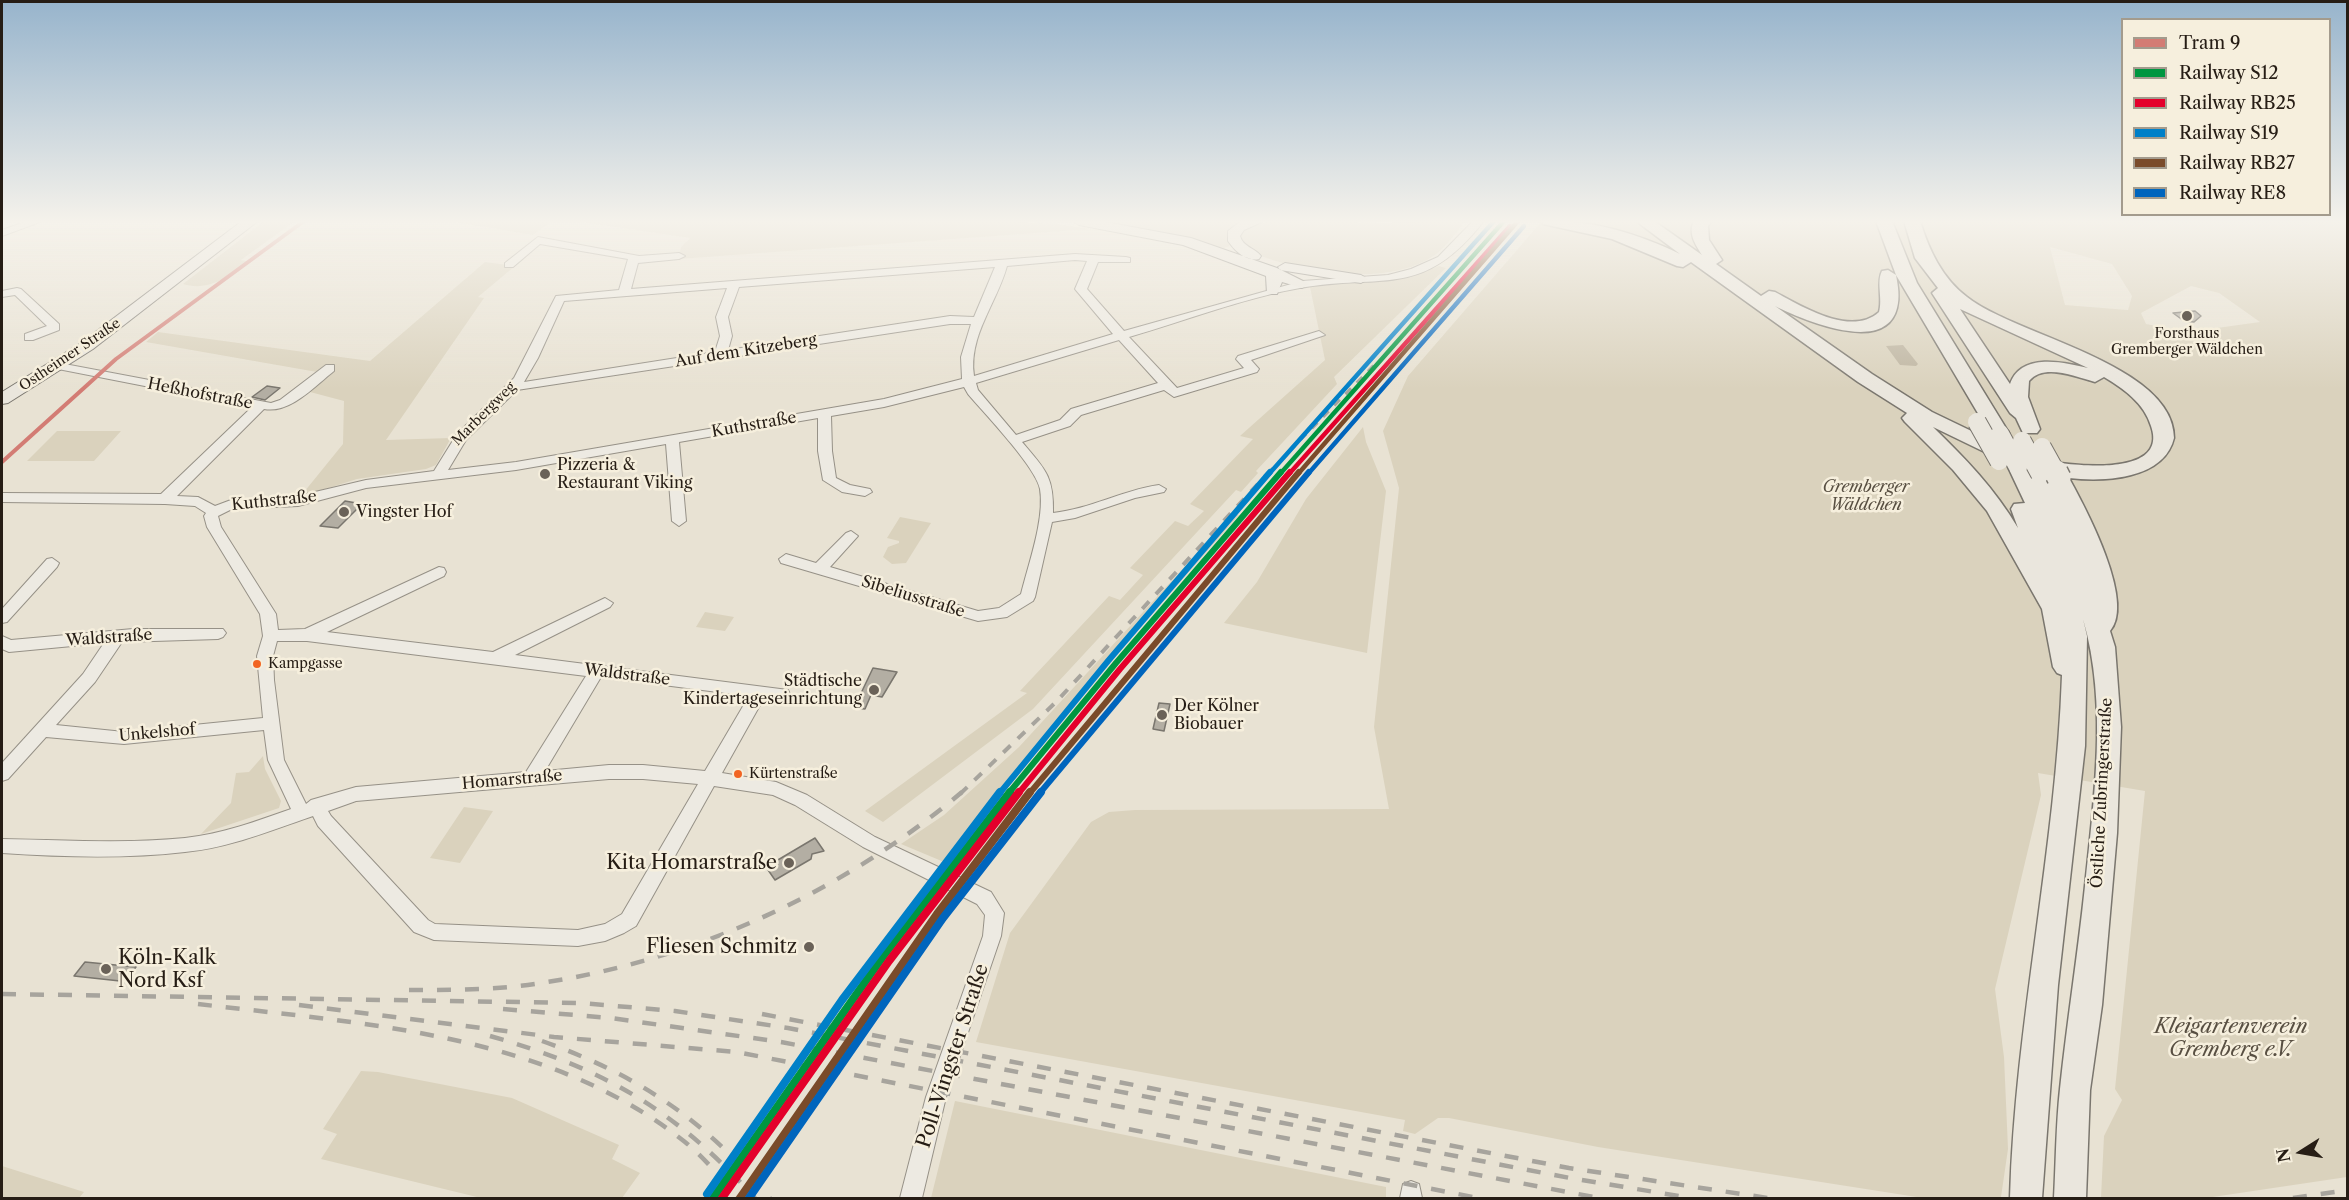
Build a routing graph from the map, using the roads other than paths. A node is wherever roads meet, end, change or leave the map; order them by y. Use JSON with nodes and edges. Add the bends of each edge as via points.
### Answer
{"nodes":[{"id":1,"x":179,"y":277,"type":"edge"},
{"id":2,"x":628,"y":277,"type":"edge"},
{"id":3,"x":831,"y":277,"type":"edge"},
{"id":4,"x":999,"y":277,"type":"edge"},
{"id":5,"x":1085,"y":277,"type":"edge"},
{"id":6,"x":1274,"y":277,"type":"edge"},
{"id":7,"x":1286,"y":277,"type":"edge"},
{"id":8,"x":1300,"y":277,"type":"edge"},
{"id":9,"x":1348,"y":277,"type":"edge"},
{"id":10,"x":1395,"y":277,"type":"edge"},
{"id":11,"x":1711,"y":277,"type":"edge"},
{"id":12,"x":1722,"y":277,"type":"edge"},
{"id":13,"x":1740,"y":277,"type":"edge"},
{"id":14,"x":1888,"y":277,"type":"edge"},
{"id":15,"x":1889,"y":277,"type":"edge"},
{"id":16,"x":1905,"y":277,"type":"edge"},
{"id":17,"x":1921,"y":277,"type":"edge"},
{"id":18,"x":1933,"y":277,"type":"edge"},
{"id":19,"x":1937,"y":277,"type":"edge"},
{"id":20,"x":1361,"y":279,"type":"junction"},
{"id":21,"x":1302,"y":284,"type":"junction"},
{"id":22,"x":734,"y":285,"type":"junction"},
{"id":23,"x":1272,"y":291,"type":"junction"},
{"id":24,"x":624,"y":293,"type":"junction"},
{"id":25,"x":2,"y":294,"type":"edge"},
{"id":26,"x":1746,"y":294,"type":"junction"},
{"id":27,"x":1769,"y":296,"type":"junction"},
{"id":28,"x":979,"y":321,"type":"junction"},
{"id":29,"x":1116,"y":329,"type":"junction"},
{"id":30,"x":1319,"y":335,"type":"dead end"},
{"id":31,"x":29,"y":337,"type":"dead end"},
{"id":32,"x":720,"y":355,"type":"junction"},
{"id":33,"x":58,"y":365,"type":"junction"},
{"id":34,"x":330,"y":368,"type":"dead end"},
{"id":35,"x":1865,"y":378,"type":"junction"},
{"id":36,"x":968,"y":381,"type":"junction"},
{"id":37,"x":1166,"y":385,"type":"junction"},
{"id":38,"x":513,"y":387,"type":"junction"},
{"id":39,"x":2,"y":399,"type":"edge"},
{"id":40,"x":260,"y":406,"type":"junction"},
{"id":41,"x":824,"y":414,"type":"junction"},
{"id":42,"x":2026,"y":435,"type":"junction"},
{"id":43,"x":672,"y":439,"type":"junction"},
{"id":44,"x":1015,"y":440,"type":"junction"},
{"id":45,"x":2009,"y":464,"type":"junction"},
{"id":46,"x":439,"y":476,"type":"junction"},
{"id":47,"x":2050,"y":476,"type":"junction"},
{"id":48,"x":1159,"y":489,"type":"dead end"},
{"id":49,"x":865,"y":492,"type":"dead end"},
{"id":50,"x":2,"y":498,"type":"edge"},
{"id":51,"x":165,"y":500,"type":"junction"},
{"id":52,"x":214,"y":512,"type":"junction"},
{"id":53,"x":1046,"y":518,"type":"junction"},
{"id":54,"x":680,"y":521,"type":"dead end"},
{"id":55,"x":851,"y":536,"type":"dead end"},
{"id":56,"x":786,"y":559,"type":"dead end"},
{"id":57,"x":52,"y":563,"type":"dead end"},
{"id":58,"x":820,"y":568,"type":"junction"},
{"id":59,"x":439,"y":572,"type":"dead end"},
{"id":60,"x":605,"y":603,"type":"dead end"},
{"id":61,"x":2053,"y":608,"type":"junction"},
{"id":62,"x":2,"y":618,"type":"edge"},
{"id":63,"x":218,"y":633,"type":"dead end"},
{"id":64,"x":307,"y":635,"type":"junction"},
{"id":65,"x":271,"y":636,"type":"junction"},
{"id":66,"x":116,"y":638,"type":"junction"},
{"id":67,"x":4,"y":647,"type":"edge"},
{"id":68,"x":495,"y":658,"type":"junction"},
{"id":69,"x":597,"y":671,"type":"junction"},
{"id":70,"x":760,"y":691,"type":"junction"},
{"id":71,"x":782,"y":694,"type":"dead end"},
{"id":72,"x":2073,"y":704,"type":"junction"},
{"id":73,"x":272,"y":723,"type":"junction"},
{"id":74,"x":42,"y":730,"type":"junction"},
{"id":75,"x":2,"y":774,"type":"edge"},
{"id":76,"x":532,"y":778,"type":"junction"},
{"id":77,"x":711,"y":779,"type":"junction"},
{"id":78,"x":309,"y":808,"type":"junction"},
{"id":79,"x":2,"y":846,"type":"edge"},
{"id":80,"x":995,"y":913,"type":"joint"},
{"id":81,"x":911,"y":1198,"type":"edge"},
{"id":82,"x":2026,"y":1198,"type":"edge"},
{"id":83,"x":2070,"y":1198,"type":"edge"}],
"edges":[{"from":1,"to":33,"type":"main road","name":"Ostheimer Straße"},
{"from":2,"to":24,"type":"street"},
{"from":3,"to":22,"type":"street","name":"Marbergweg"},
{"from":4,"to":28,"type":"street"},
{"from":5,"to":29,"type":"street","via":[[1081,289]]},
{"from":6,"to":23,"type":"main road"},
{"from":7,"to":21,"type":"main road"},
{"from":8,"to":21,"type":"main road"},
{"from":9,"to":20,"type":"main road"},
{"from":10,"to":20,"type":"street","name":"Kuthstraße"},
{"from":11,"to":26,"type":"highway"},
{"from":12,"to":26,"type":"highway"},
{"from":13,"to":27,"type":"highway"},
{"from":14,"to":27,"type":"highway","via":[[1887,315],[1860,326],[1828,323]]},
{"from":15,"to":45,"type":"highway","bridge":true,"via":[[1977,422]]},
{"from":16,"to":45,"type":"highway","name":"Östliche Zubringerstraße","bridge":true,"via":[[2000,433]]},
{"from":17,"to":42,"type":"highway","name":"Östliche Zubringerstraße"},
{"from":18,"to":42,"type":"highway"},
{"from":19,"to":35,"type":"highway","via":[[1966,306],[2006,328],[2090,362],[2140,392],[2163,423],[2164,442],[2153,458],[2135,467],[2097,473],[2047,467],[2003,454],[1964,436]]},
{"from":20,"to":21,"type":"street","name":"Kuthstraße"},
{"from":21,"to":23,"type":"street","name":"Kuthstraße"},
{"from":22,"to":24,"type":"street","name":"Marbergweg"},
{"from":22,"to":32,"type":"street","via":[[722,317],[726,336]]},
{"from":23,"to":29,"type":"street","name":"Kuthstraße"},
{"from":24,"to":38,"type":"street","name":"Marbergweg","via":[[560,298]]},
{"from":25,"to":31,"type":"street","via":[[17,291],[55,327]]},
{"from":26,"to":35,"type":"highway"},
{"from":27,"to":42,"type":"highway","via":[[1924,403],[2006,444],[2043,457],[2087,462],[2125,456],[2141,448],[2150,435],[2137,406],[2122,390],[2074,369],[2051,367],[2032,369],[2021,380],[2018,394]]},
{"from":28,"to":32,"type":"street","name":"Auf dem Kitzeberg","via":[[950,320]]},
{"from":28,"to":36,"type":"street","via":[[967,348]]},
{"from":29,"to":36,"type":"street","name":"Kuthstraße"},
{"from":29,"to":37,"type":"street"},
{"from":30,"to":37,"type":"street","via":[[1242,359],[1253,369],[1174,393]]},
{"from":32,"to":38,"type":"street","name":"Auf dem Kitzeberg"},
{"from":33,"to":39,"type":"main road","name":"Ostheimer Straße"},
{"from":33,"to":40,"type":"street","name":"Heßhofstraße"},
{"from":34,"to":40,"type":"street","name":"Heßhofstraße","via":[[285,403]]},
{"from":35,"to":61,"type":"highway","via":[[1958,463],[1995,507]]},
{"from":36,"to":41,"type":"street","name":"Kuthstraße"},
{"from":36,"to":44,"type":"street","name":"Sibeliusstraße","via":[[972,391]]},
{"from":37,"to":44,"type":"street","via":[[1076,412],[1065,423]]},
{"from":38,"to":46,"type":"street","name":"Marbergweg","via":[[459,437]]},
{"from":40,"to":51,"type":"street"},
{"from":41,"to":43,"type":"street","name":"Kuthstraße"},
{"from":41,"to":49,"type":"street","via":[[830,480]]},
{"from":42,"to":47,"type":"highway","name":"Östliche Zubringerstraße","bridge":true},
{"from":42,"to":47,"type":"highway","bridge":true,"via":[[2042,447]]},
{"from":43,"to":46,"type":"street","name":"Kuthstraße"},
{"from":43,"to":54,"type":"street"},
{"from":44,"to":53,"type":"street","name":"Sibeliusstraße","via":[[1039,471],[1047,489]]},
{"from":45,"to":61,"type":"highway"},
{"from":45,"to":72,"type":"highway","name":"Östliche Zubringerstraße","via":[[2051,536],[2065,580],[2075,636]]},
{"from":46,"to":52,"type":"street","name":"Kuthstraße","via":[[366,484],[298,501],[231,505]]},
{"from":47,"to":83,"type":"highway","name":"Östliche Zubringerstraße","via":[[2103,647],[2107,692],[2108,757],[2095,925],[2075,1090]]},
{"from":48,"to":53,"type":"street","via":[[1140,491],[1065,517]]},
{"from":50,"to":51,"type":"street","name":"Kuthstraße"},
{"from":51,"to":52,"type":"street","name":"Kuthstraße","via":[[198,502]]},
{"from":52,"to":65,"type":"street","via":[[214,527],[268,614]]},
{"from":53,"to":58,"type":"street","name":"Sibeliusstraße","via":[[1028,597],[1002,613],[964,614]]},
{"from":55,"to":58,"type":"street"},
{"from":56,"to":58,"type":"street","name":"Sibeliusstraße"},
{"from":57,"to":62,"type":"street"},
{"from":59,"to":64,"type":"street","name":"Waldstraße"},
{"from":60,"to":68,"type":"street"},
{"from":61,"to":72,"type":"highway"},
{"from":63,"to":66,"type":"street","name":"Waldstraße"},
{"from":64,"to":65,"type":"street","name":"Waldstraße"},
{"from":64,"to":68,"type":"street","name":"Waldstraße"},
{"from":65,"to":73,"type":"street","via":[[265,656]]},
{"from":66,"to":67,"type":"street","name":"Waldstraße"},
{"from":66,"to":74,"type":"street","via":[[89,678]]},
{"from":68,"to":69,"type":"street","name":"Waldstraße"},
{"from":69,"to":70,"type":"street","name":"Waldstraße"},
{"from":69,"to":76,"type":"street"},
{"from":70,"to":71,"type":"street","name":"Waldstraße"},
{"from":70,"to":77,"type":"street"},
{"from":72,"to":82,"type":"highway","name":"Östliche Zubringerstraße","via":[[2060,860],[2043,985]]},
{"from":73,"to":74,"type":"street","name":"Unkelshof","via":[[124,738]]},
{"from":73,"to":78,"type":"street","via":[[278,769]]},
{"from":74,"to":75,"type":"street"},
{"from":76,"to":77,"type":"street","name":"Homarstraße","via":[[617,772]]},
{"from":76,"to":78,"type":"street","name":"Homarstraße","via":[[373,792]]},
{"from":77,"to":78,"type":"street","via":[[629,920],[619,928],[578,938],[434,932],[421,926]]},
{"from":77,"to":80,"type":"street","name":"Homarstraße","via":[[776,789],[801,800],[869,842],[984,898]]},
{"from":78,"to":79,"type":"street","name":"Homarstraße","via":[[246,832],[186,845]]},
{"from":80,"to":81,"type":"street","name":"Poll-Vingster Straße","via":[[992,936],[936,1097]]}]}
